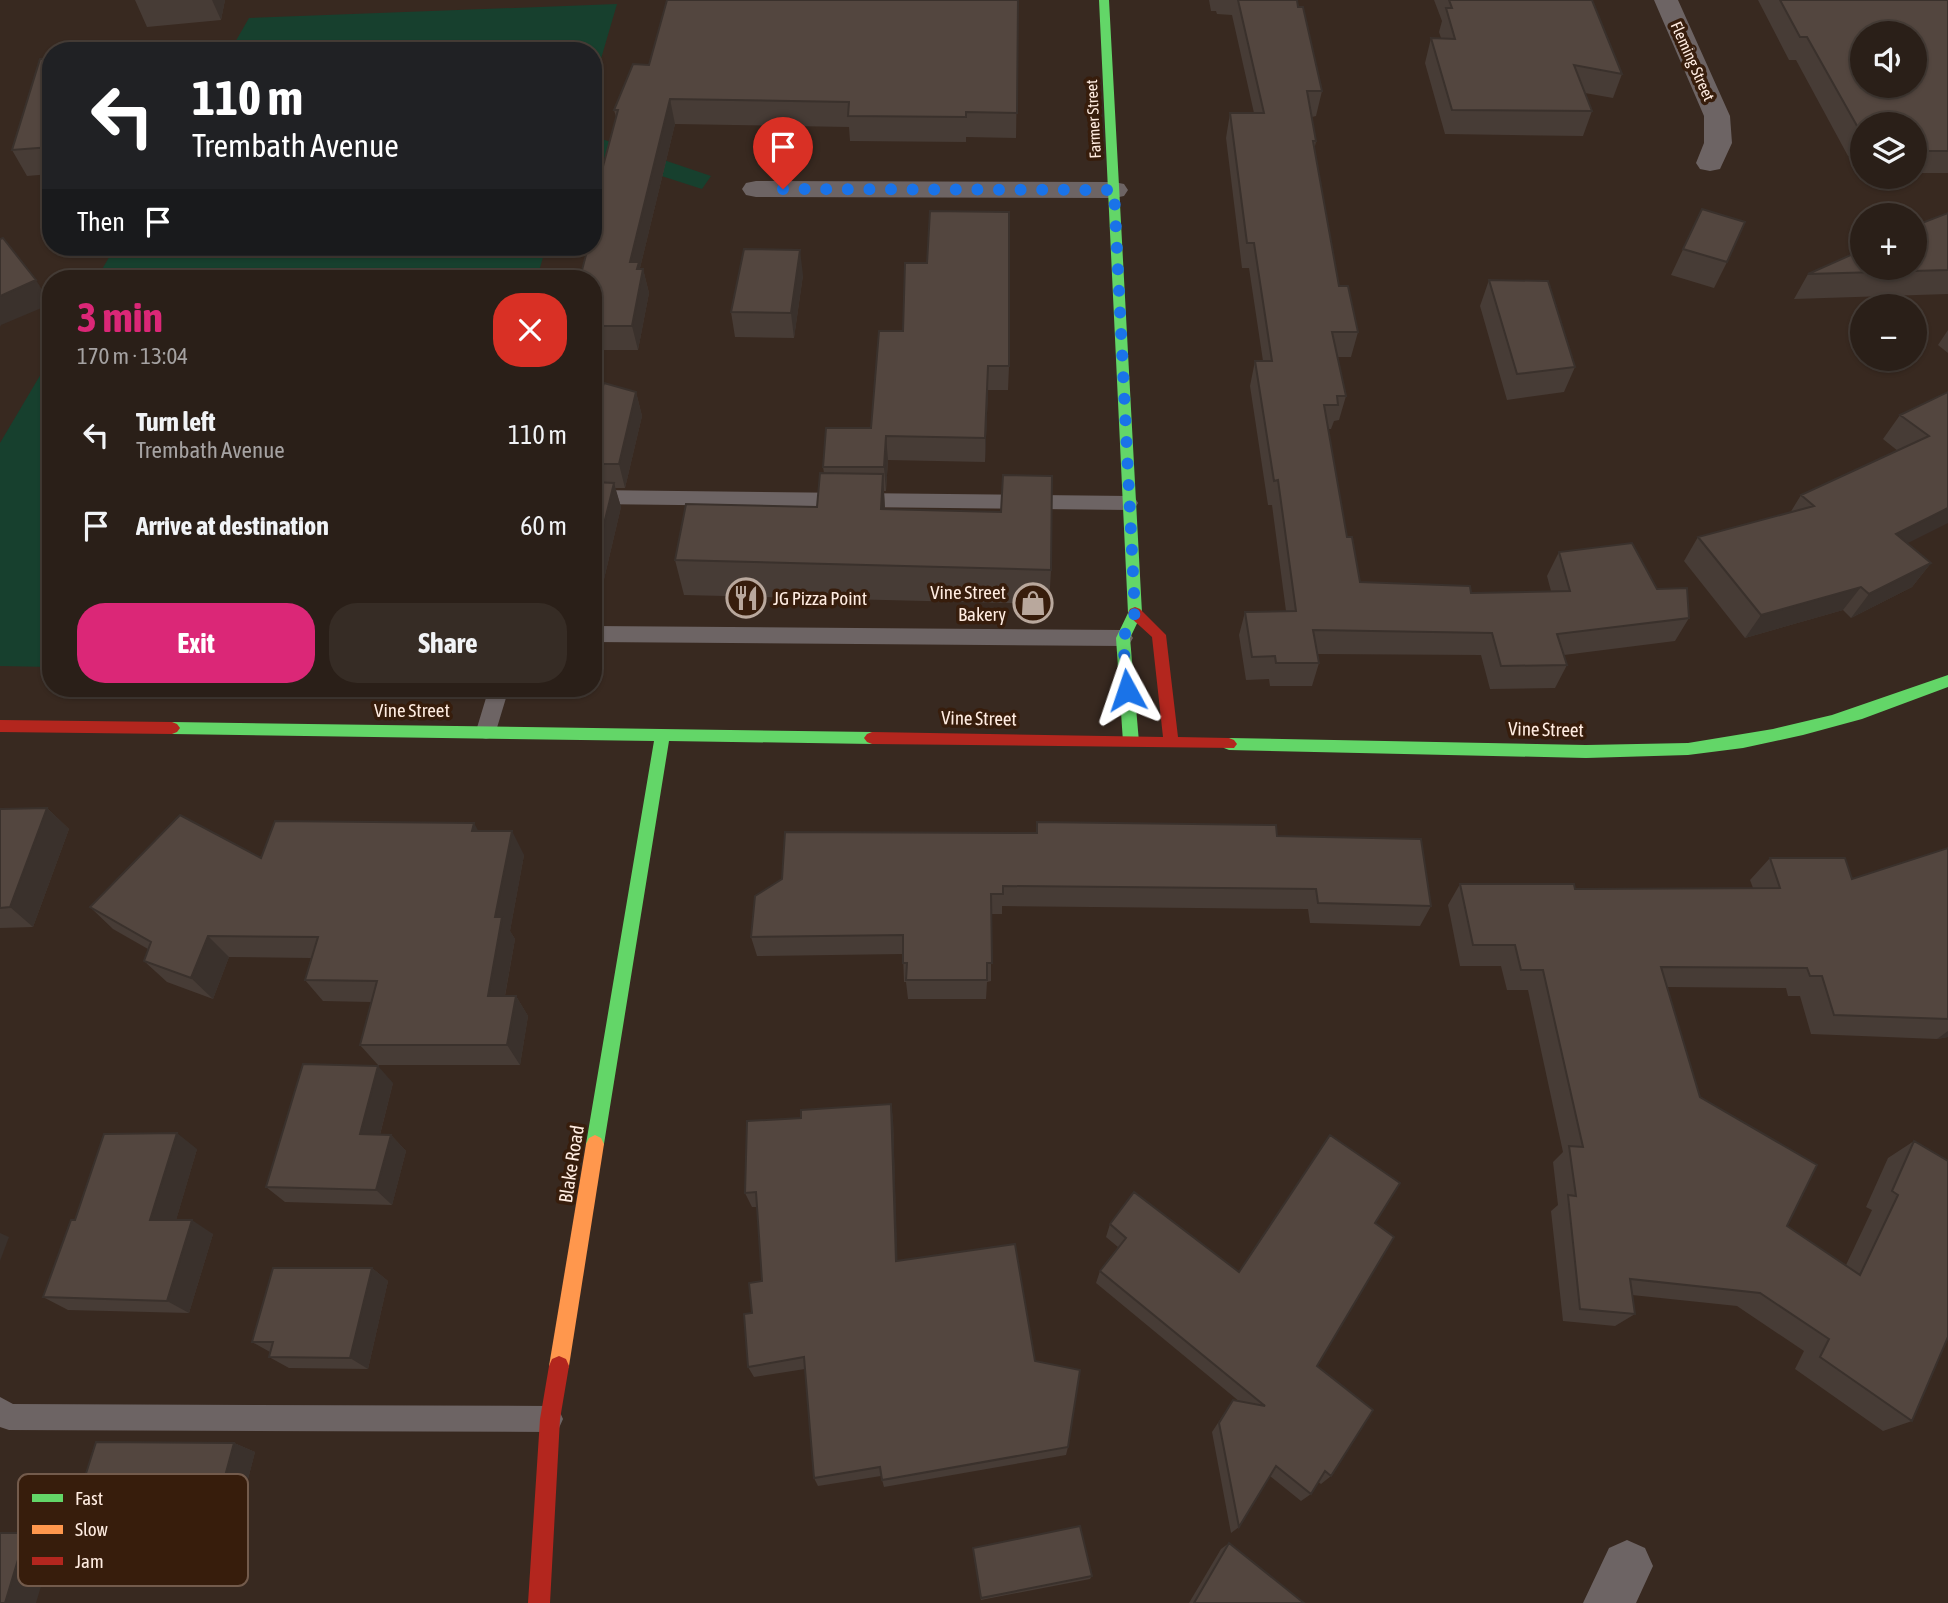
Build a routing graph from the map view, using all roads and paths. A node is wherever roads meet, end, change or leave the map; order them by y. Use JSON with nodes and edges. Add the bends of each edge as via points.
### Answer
{"nodes":[{"id":1,"x":1104,"y":0,"type":"edge"},
{"id":2,"x":1666,"y":0,"type":"edge"},
{"id":3,"x":1710,"y":163,"type":"dead end"},
{"id":4,"x":756,"y":189,"type":"dead end"},
{"id":5,"x":1114,"y":190,"type":"junction"},
{"id":6,"x":602,"y":497,"type":"edge"},
{"id":7,"x":1129,"y":503,"type":"junction"},
{"id":8,"x":1135,"y":613,"type":"junction"},
{"id":9,"x":602,"y":634,"type":"edge"},
{"id":10,"x":1123,"y":638,"type":"junction"},
{"id":11,"x":1948,"y":681,"type":"edge"},
{"id":12,"x":496,"y":697,"type":"edge"},
{"id":13,"x":0,"y":726,"type":"edge"},
{"id":14,"x":486,"y":731,"type":"junction"},
{"id":15,"x":663,"y":734,"type":"junction"},
{"id":16,"x":1131,"y":742,"type":"junction"},
{"id":17,"x":1171,"y":743,"type":"junction"},
{"id":18,"x":0,"y":1410,"type":"edge"},
{"id":19,"x":550,"y":1419,"type":"junction"},
{"id":20,"x":539,"y":1603,"type":"edge"}],
"edges":[{"from":1,"to":5,"type":"street","name":"Farmer Street"},
{"from":2,"to":3,"type":"street","name":"Fleming Street","via":[[1717,116],[1718,143]]},
{"from":4,"to":5,"type":"street"},
{"from":5,"to":7,"type":"street","name":"Farmer Street"},
{"from":6,"to":7,"type":"lane"},
{"from":7,"to":8,"type":"street","name":"Farmer Street"},
{"from":8,"to":10,"type":"street","name":"Farmer Street"},
{"from":8,"to":17,"type":"street","via":[[1159,635]]},
{"from":9,"to":10,"type":"lane"},
{"from":10,"to":16,"type":"street"},
{"from":11,"to":17,"type":"street","name":"Vine Street","via":[[1896,704],[1812,729],[1709,746],[1587,751]]},
{"from":12,"to":14,"type":"lane"},
{"from":13,"to":14,"type":"street","name":"Vine Street"},
{"from":14,"to":15,"type":"street","name":"Vine Street"},
{"from":15,"to":16,"type":"street","name":"Vine Street"},
{"from":15,"to":19,"type":"street","name":"Blake Road"},
{"from":16,"to":17,"type":"street","name":"Vine Street"},
{"from":18,"to":19,"type":"lane","via":[[9,1417]]},
{"from":19,"to":20,"type":"street","name":"Blake Road"}]}
